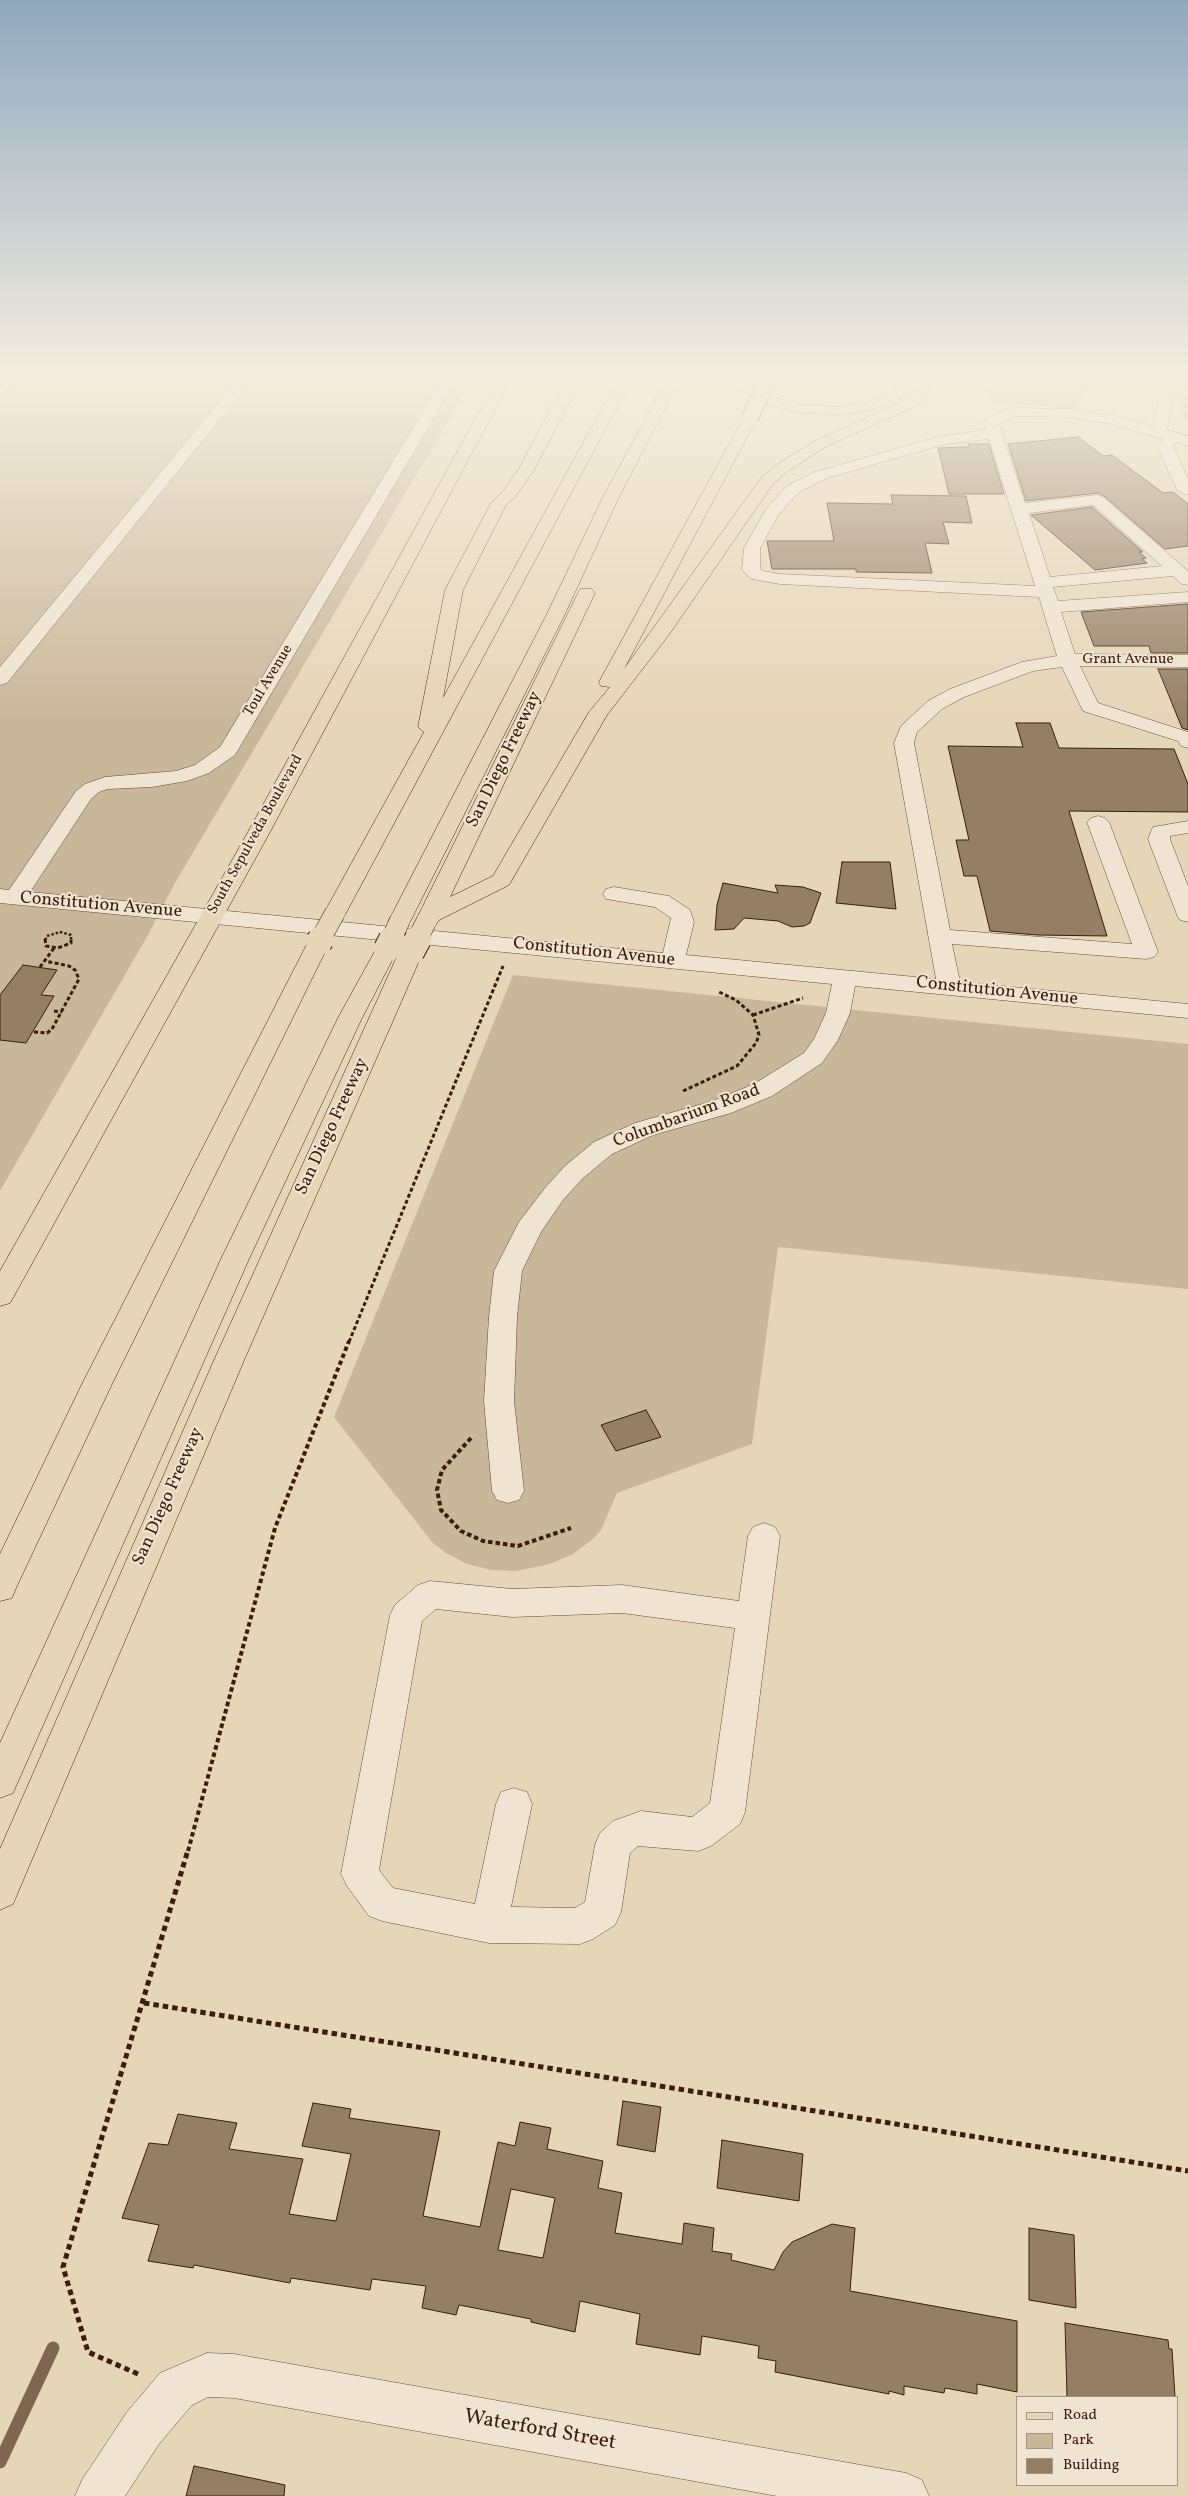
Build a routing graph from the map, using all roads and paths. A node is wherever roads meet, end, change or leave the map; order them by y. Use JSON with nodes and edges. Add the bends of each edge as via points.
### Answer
{"nodes":[{"id":1,"x":156,"y":488,"type":"edge"},
{"id":2,"x":385,"y":488,"type":"edge"},
{"id":3,"x":445,"y":488,"type":"edge"},
{"id":4,"x":500,"y":488,"type":"edge"},
{"id":5,"x":513,"y":488,"type":"edge"},
{"id":6,"x":566,"y":488,"type":"edge"},
{"id":7,"x":616,"y":488,"type":"edge"},
{"id":8,"x":635,"y":488,"type":"edge"},
{"id":9,"x":712,"y":488,"type":"edge"},
{"id":10,"x":762,"y":488,"type":"edge"},
{"id":11,"x":794,"y":488,"type":"edge"},
{"id":12,"x":1012,"y":488,"type":"edge"},
{"id":13,"x":631,"y":497,"type":"dead end"},
{"id":14,"x":499,"y":503,"type":"junction"},
{"id":15,"x":1018,"y":509,"type":"junction"},
{"id":16,"x":1182,"y":575,"type":"edge"},
{"id":17,"x":594,"y":577,"type":"dead end"},
{"id":18,"x":1046,"y":594,"type":"junction"},
{"id":19,"x":1188,"y":597,"type":"edge"},
{"id":20,"x":1068,"y":660,"type":"junction"},
{"id":21,"x":1188,"y":661,"type":"edge"},
{"id":22,"x":0,"y":679,"type":"edge"},
{"id":23,"x":598,"y":712,"type":"junction"},
{"id":24,"x":1188,"y":742,"type":"edge"},
{"id":25,"x":423,"y":754,"type":"junction"},
{"id":26,"x":1098,"y":822,"type":"dead end"},
{"id":27,"x":1188,"y":827,"type":"edge"},
{"id":28,"x":614,"y":894,"type":"dead end"},
{"id":29,"x":7,"y":897,"type":"edge"},
{"id":30,"x":1188,"y":915,"type":"edge"},
{"id":31,"x":211,"y":916,"type":"junction"},
{"id":32,"x":428,"y":919,"type":"junction"},
{"id":33,"x":939,"y":936,"type":"junction"},
{"id":34,"x":511,"y":945,"type":"junction"},
{"id":35,"x":54,"y":948,"type":"junction"},
{"id":36,"x":399,"y":950,"type":"junction"},
{"id":37,"x":45,"y":961,"type":"junction"},
{"id":38,"x":673,"y":961,"type":"junction"},
{"id":39,"x":40,"y":967,"type":"dead end"},
{"id":40,"x":845,"y":978,"type":"junction"},
{"id":41,"x":948,"y":988,"type":"junction"},
{"id":42,"x":715,"y":990,"type":"dead end"},
{"id":43,"x":804,"y":998,"type":"dead end"},
{"id":44,"x":54,"y":1011,"type":"dead end"},
{"id":45,"x":1188,"y":1011,"type":"edge"},
{"id":46,"x":62,"y":1012,"type":"junction"},
{"id":47,"x":754,"y":1015,"type":"junction"},
{"id":48,"x":34,"y":1032,"type":"dead end"},
{"id":49,"x":678,"y":1093,"type":"dead end"},
{"id":50,"x":0,"y":1296,"type":"edge"},
{"id":51,"x":473,"y":1435,"type":"dead end"},
{"id":52,"x":508,"y":1490,"type":"dead end"},
{"id":53,"x":571,"y":1528,"type":"dead end"},
{"id":54,"x":764,"y":1536,"type":"dead end"},
{"id":55,"x":0,"y":1588,"type":"edge"},
{"id":56,"x":754,"y":1617,"type":"junction"},
{"id":57,"x":0,"y":1782,"type":"edge"},
{"id":58,"x":514,"y":1804,"type":"dead end"},
{"id":59,"x":0,"y":1892,"type":"edge"},
{"id":60,"x":489,"y":1925,"type":"junction"},
{"id":61,"x":144,"y":2003,"type":"junction"},
{"id":62,"x":1188,"y":2171,"type":"edge"},
{"id":63,"x":176,"y":2389,"type":"junction"},
{"id":64,"x":98,"y":2496,"type":"edge"},
{"id":65,"x":906,"y":2496,"type":"edge"}],
"edges":[{"from":1,"to":22,"type":"street"},
{"from":2,"to":29,"type":"street","name":"Toul Avenue","via":[[228,751],[202,769],[180,777],[105,783],[92,788],[83,795]]},
{"from":3,"to":31,"type":"main road","name":"South Sepulveda Boulevard"},
{"from":4,"to":14,"type":"main road"},
{"from":5,"to":14,"type":"main road"},
{"from":6,"to":25,"type":"main road"},
{"from":7,"to":36,"type":"main road","bridge":true,"via":[[400,920]]},
{"from":8,"to":13,"type":"main road"},
{"from":9,"to":23,"type":"main road","bridge":true,"via":[[600,697]]},
{"from":10,"to":23,"type":"main road","via":[[662,632]]},
{"from":11,"to":18,"type":"street","via":[[772,512],[752,548],[751,569],[758,574],[780,579]]},
{"from":12,"to":15,"type":"street"},
{"from":14,"to":25,"type":"main road","via":[[454,590]]},
{"from":15,"to":16,"type":"street","via":[[1097,500]]},
{"from":15,"to":18,"type":"street"},
{"from":16,"to":18,"type":"street"},
{"from":17,"to":32,"type":"main road","name":"San Diego Freeway"},
{"from":18,"to":19,"type":"street"},
{"from":18,"to":20,"type":"street"},
{"from":20,"to":21,"type":"street","name":"Grant Avenue"},
{"from":20,"to":24,"type":"street","via":[[1090,707],[1185,737]]},
{"from":20,"to":33,"type":"street","name":"Grant Avenue","via":[[1029,666],[956,692],[935,705],[908,730],[904,743]]},
{"from":23,"to":32,"type":"main road","via":[[501,880]]},
{"from":25,"to":55,"type":"main road","bridge":true,"via":[[319,942],[97,1384]]},
{"from":26,"to":33,"type":"street","via":[[1146,952]]},
{"from":27,"to":30,"type":"street","via":[[1160,831],[1159,839]]},
{"from":28,"to":38,"type":"street","via":[[661,901],[682,915]]},
{"from":29,"to":31,"type":"street","name":"Constitution Avenue"},
{"from":31,"to":34,"type":"street","name":"Constitution Avenue"},
{"from":31,"to":50,"type":"main road","name":"South Sepulveda Boulevard"},
{"from":32,"to":36,"type":"main road","name":"San Diego Freeway","bridge":true},
{"from":33,"to":41,"type":"street","name":"Grant Avenue"},
{"from":34,"to":38,"type":"street","name":"Constitution Avenue"},
{"from":34,"to":61,"type":"path","via":[[275,1528]]},
{"from":35,"to":35,"type":"path","via":[[45,944],[47,936],[64,932],[73,937],[67,945]]},
{"from":35,"to":37,"type":"path"},
{"from":36,"to":57,"type":"main road","via":[[350,1018],[235,1259]]},
{"from":36,"to":59,"type":"main road","name":"San Diego Freeway","via":[[254,1304]]},
{"from":37,"to":39,"type":"path"},
{"from":37,"to":46,"type":"path","via":[[69,966],[80,979]]},
{"from":38,"to":40,"type":"street","name":"Constitution Avenue"},
{"from":40,"to":41,"type":"street","name":"Constitution Avenue"},
{"from":40,"to":52,"type":"street","name":"Columbarium Road","via":[[838,1013],[826,1040],[812,1058],[784,1078],[722,1107],[644,1129],[604,1148],[574,1172],[529,1230],[508,1271],[503,1317],[499,1401]]},
{"from":41,"to":45,"type":"street","name":"Constitution Avenue"},
{"from":42,"to":47,"type":"path","via":[[736,1000]]},
{"from":43,"to":47,"type":"path"},
{"from":44,"to":46,"type":"path"},
{"from":46,"to":48,"type":"path","via":[[50,1031]]},
{"from":47,"to":49,"type":"path","via":[[759,1035],[749,1054],[723,1074]]},
{"from":51,"to":53,"type":"path","via":[[442,1470],[437,1490],[441,1510],[461,1531],[483,1542],[518,1546]]},
{"from":54,"to":56,"type":"street"},
{"from":56,"to":60,"type":"street","via":[[727,1812],[698,1834],[642,1828],[626,1833],[613,1845],[602,1912],[580,1926]]},
{"from":56,"to":60,"type":"street","via":[[622,1599],[512,1603],[430,1595],[407,1615],[360,1874],[382,1903]]},
{"from":58,"to":60,"type":"street"},
{"from":61,"to":62,"type":"path"},
{"from":61,"to":63,"type":"path","via":[[63,2267],[88,2352]]},
{"from":63,"to":64,"type":"street","via":[[143,2428]]},
{"from":63,"to":65,"type":"street","name":"Waterford Street","via":[[207,2375],[234,2376]]}]}
